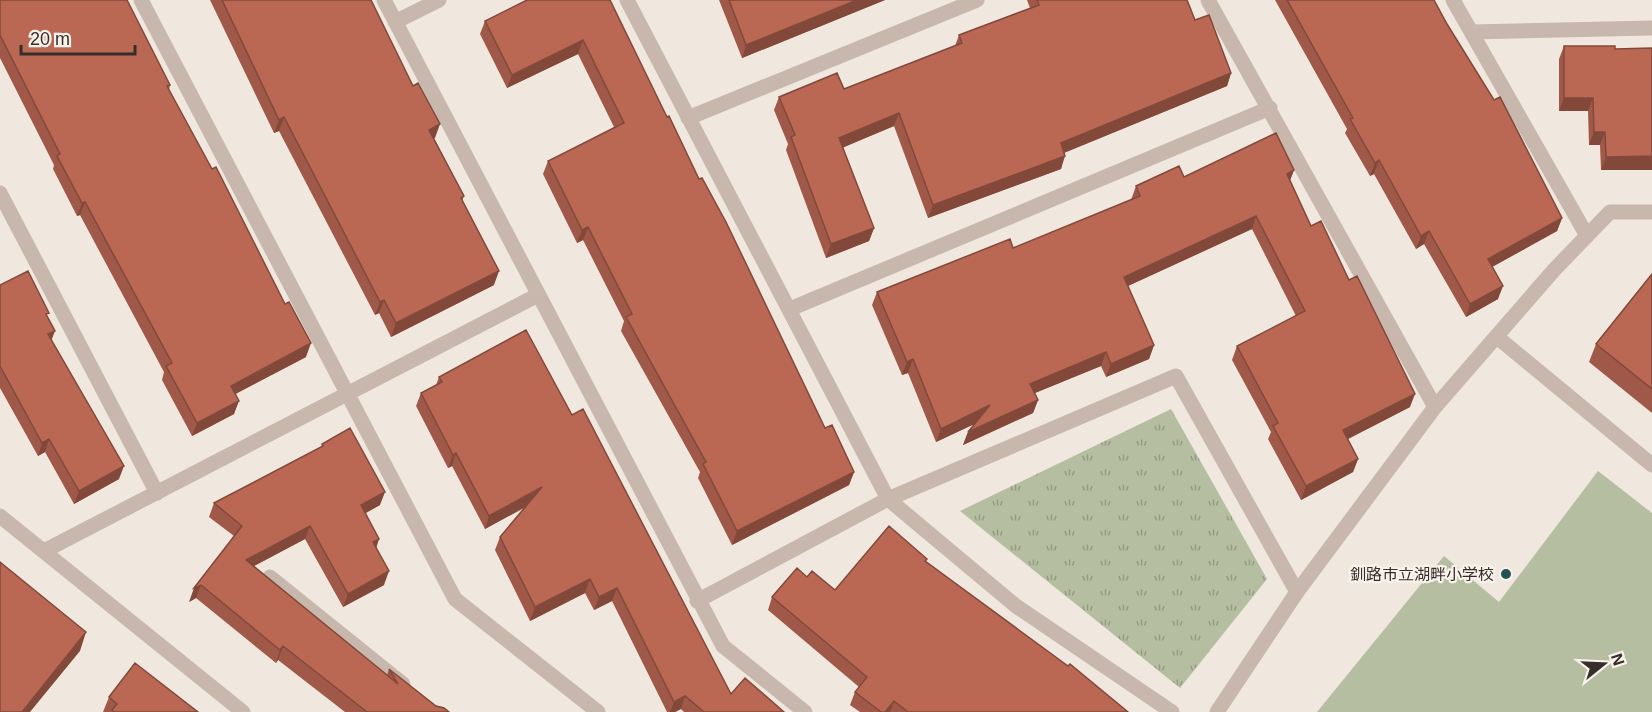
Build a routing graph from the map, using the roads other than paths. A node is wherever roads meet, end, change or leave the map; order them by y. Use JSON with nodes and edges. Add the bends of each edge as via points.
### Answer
{"nodes":[{"id":1,"x":141,"y":0,"type":"edge"},
{"id":2,"x":384,"y":0,"type":"edge"},
{"id":3,"x":439,"y":0,"type":"edge"},
{"id":4,"x":627,"y":0,"type":"edge"},
{"id":5,"x":977,"y":0,"type":"edge"},
{"id":6,"x":1208,"y":0,"type":"edge"},
{"id":7,"x":1453,"y":0,"type":"edge"},
{"id":8,"x":395,"y":22,"type":"junction"},
{"id":9,"x":1652,"y":28,"type":"edge"},
{"id":10,"x":1472,"y":32,"type":"junction"},
{"id":11,"x":1270,"y":108,"type":"junction"},
{"id":12,"x":688,"y":118,"type":"junction"},
{"id":13,"x":0,"y":193,"type":"edge"},
{"id":14,"x":1652,"y":212,"type":"edge"},
{"id":15,"x":1586,"y":234,"type":"junction"},
{"id":16,"x":538,"y":295,"type":"junction"},
{"id":17,"x":790,"y":309,"type":"junction"},
{"id":18,"x":1497,"y":338,"type":"junction"},
{"id":19,"x":347,"y":395,"type":"junction"},
{"id":20,"x":1435,"y":407,"type":"junction"},
{"id":21,"x":1652,"y":465,"type":"edge"},
{"id":22,"x":157,"y":494,"type":"junction"},
{"id":23,"x":888,"y":500,"type":"junction"},
{"id":24,"x":0,"y":516,"type":"edge"},
{"id":25,"x":44,"y":551,"type":"junction"},
{"id":26,"x":270,"y":577,"type":"edge"},
{"id":27,"x":1297,"y":592,"type":"junction"},
{"id":28,"x":697,"y":601,"type":"junction"},
{"id":29,"x":418,"y":697,"type":"edge"},
{"id":30,"x":243,"y":712,"type":"edge"},
{"id":31,"x":598,"y":712,"type":"edge"},
{"id":32,"x":805,"y":712,"type":"edge"},
{"id":33,"x":1172,"y":712,"type":"edge"},
{"id":34,"x":1217,"y":712,"type":"edge"}],
"edges":[{"from":1,"to":19,"type":"street"},
{"from":2,"to":8,"type":"street"},
{"from":3,"to":8,"type":"street"},
{"from":4,"to":12,"type":"street"},
{"from":5,"to":12,"type":"street"},
{"from":6,"to":11,"type":"street"},
{"from":7,"to":10,"type":"street"},
{"from":8,"to":16,"type":"street"},
{"from":9,"to":10,"type":"street"},
{"from":10,"to":15,"type":"street"},
{"from":11,"to":17,"type":"street"},
{"from":11,"to":20,"type":"street"},
{"from":12,"to":17,"type":"street"},
{"from":13,"to":22,"type":"street"},
{"from":14,"to":15,"type":"street","via":[[1610,212]]},
{"from":15,"to":18,"type":"street"},
{"from":16,"to":19,"type":"street"},
{"from":16,"to":28,"type":"street"},
{"from":17,"to":23,"type":"street"},
{"from":18,"to":20,"type":"street"},
{"from":18,"to":21,"type":"street"},
{"from":19,"to":22,"type":"street"},
{"from":19,"to":31,"type":"street","via":[[456,599]]},
{"from":20,"to":27,"type":"street"},
{"from":22,"to":25,"type":"street"},
{"from":23,"to":27,"type":"street","via":[[1176,376]]},
{"from":23,"to":28,"type":"street"},
{"from":23,"to":33,"type":"street","via":[[1016,606]]},
{"from":24,"to":25,"type":"street"},
{"from":25,"to":30,"type":"street"},
{"from":26,"to":29,"type":"street"},
{"from":27,"to":34,"type":"street"},
{"from":28,"to":32,"type":"street","via":[[723,646]]}]}
